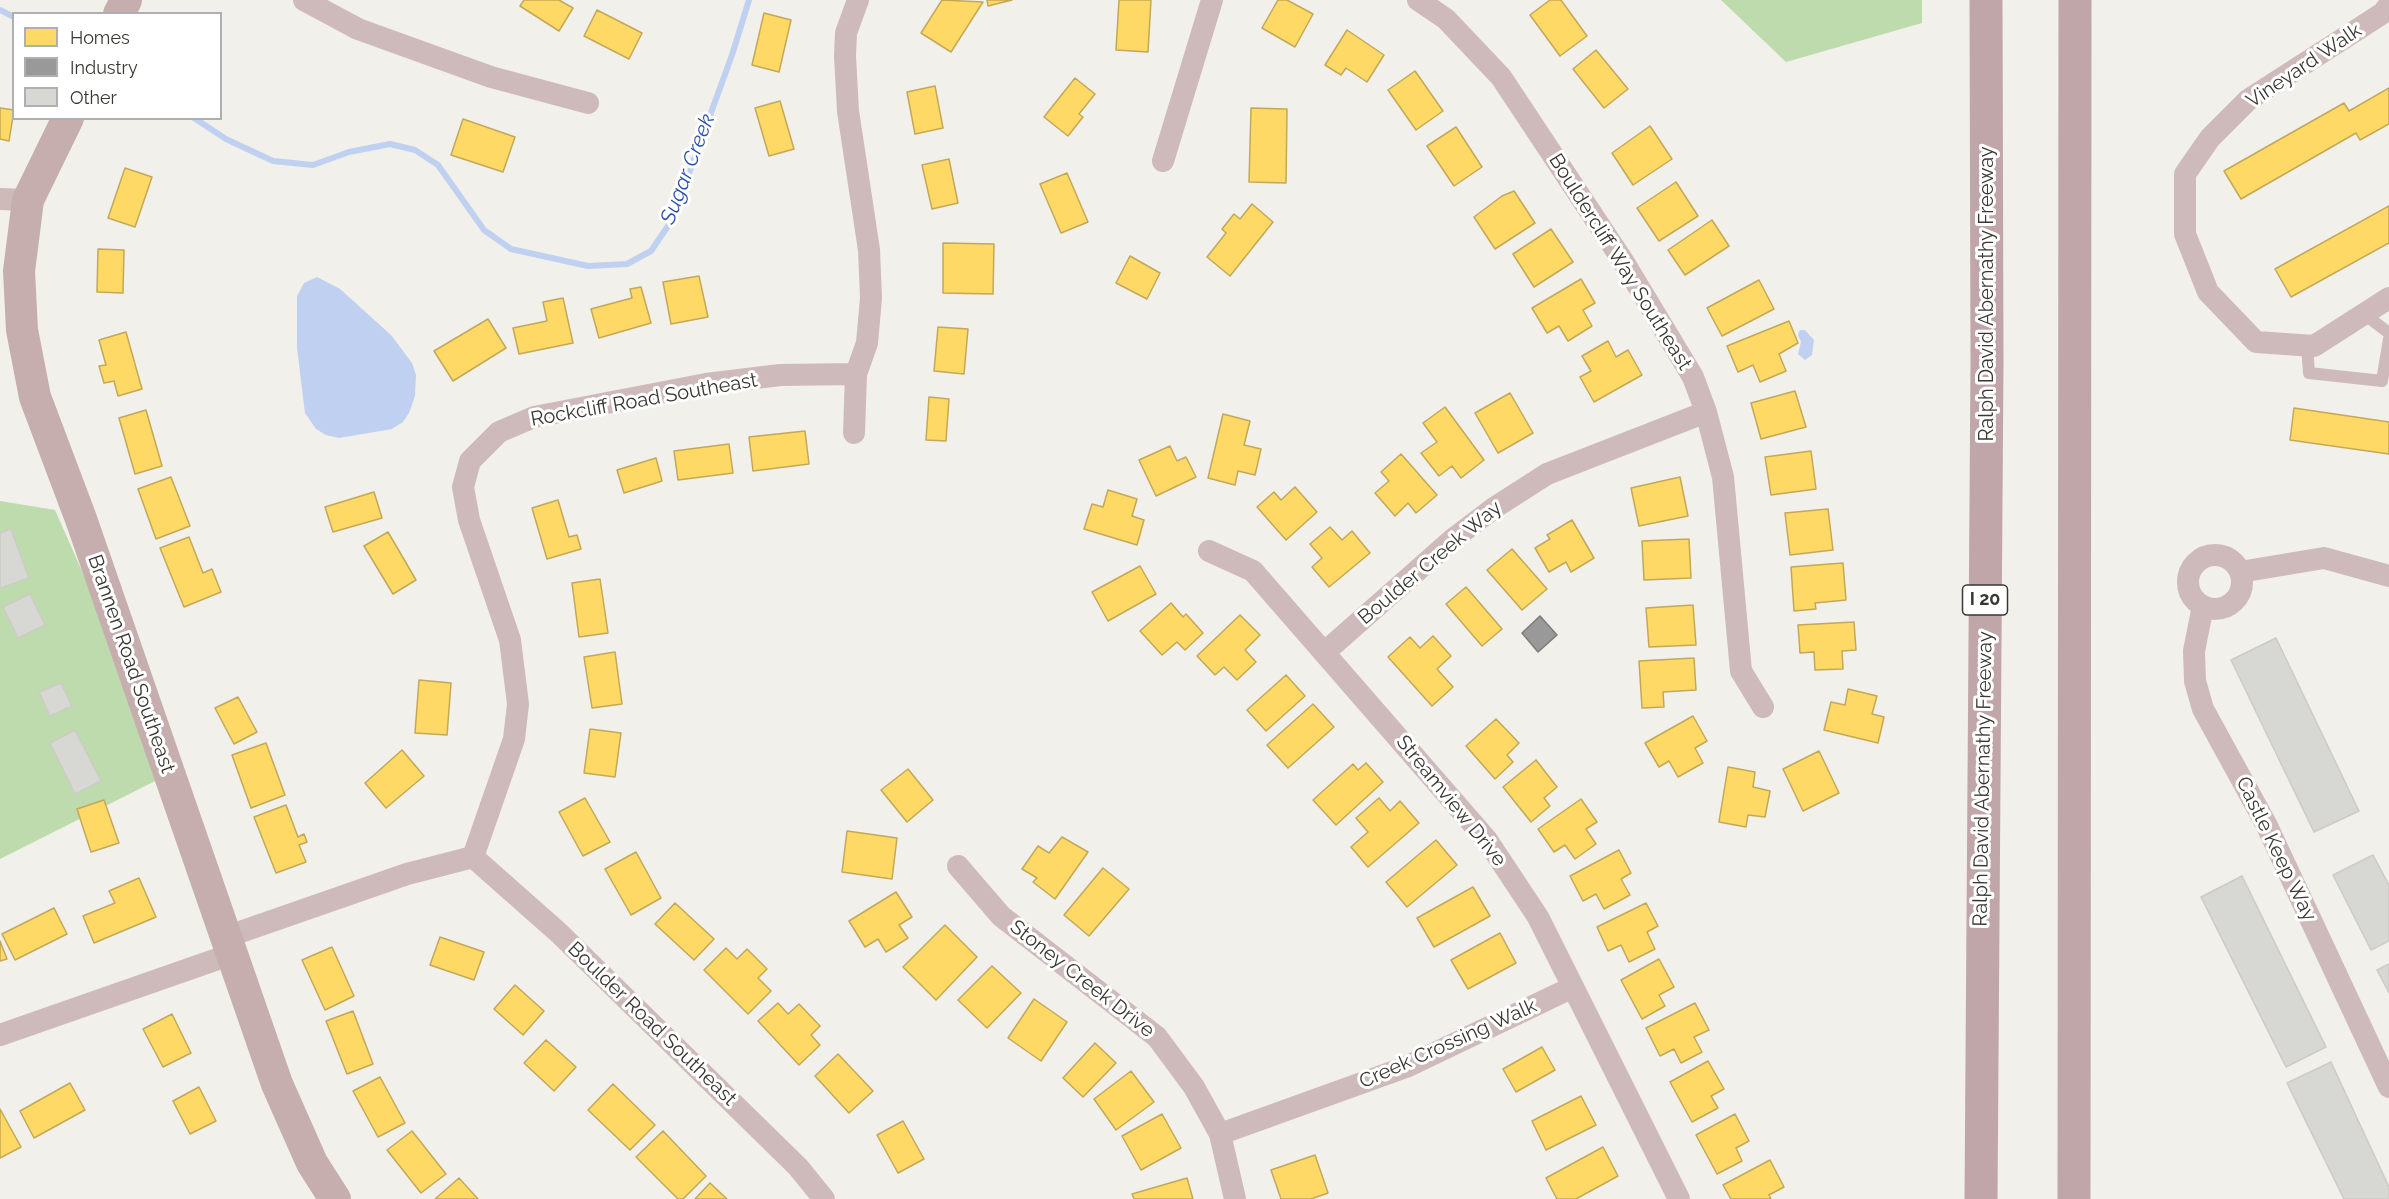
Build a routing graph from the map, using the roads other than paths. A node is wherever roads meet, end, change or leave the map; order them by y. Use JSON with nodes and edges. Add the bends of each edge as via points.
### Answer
{"nodes":[{"id":1,"x":304,"y":0,"type":"edge"},
{"id":2,"x":858,"y":0,"type":"edge"},
{"id":3,"x":1212,"y":0,"type":"edge"},
{"id":4,"x":1418,"y":0,"type":"edge"},
{"id":5,"x":1986,"y":0,"type":"edge"},
{"id":6,"x":2075,"y":0,"type":"edge"},
{"id":7,"x":2389,"y":4,"type":"edge"},
{"id":8,"x":588,"y":103,"type":"dead end"},
{"id":9,"x":67,"y":120,"type":"edge"},
{"id":10,"x":1163,"y":161,"type":"dead end"},
{"id":11,"x":14,"y":200,"type":"edge"},
{"id":12,"x":2389,"y":298,"type":"edge"},
{"id":13,"x":2364,"y":314,"type":"junction"},
{"id":14,"x":2389,"y":333,"type":"edge"},
{"id":15,"x":2389,"y":339,"type":"edge"},
{"id":16,"x":2307,"y":346,"type":"junction"},
{"id":17,"x":856,"y":374,"type":"junction"},
{"id":18,"x":1706,"y":412,"type":"junction"},
{"id":19,"x":854,"y":433,"type":"dead end"},
{"id":20,"x":1209,"y":551,"type":"dead end"},
{"id":21,"x":2240,"y":572,"type":"junction"},
{"id":22,"x":2389,"y":576,"type":"edge"},
{"id":23,"x":2203,"y":606,"type":"junction"},
{"id":24,"x":1325,"y":652,"type":"junction"},
{"id":25,"x":1763,"y":706,"type":"dead end"},
{"id":26,"x":473,"y":857,"type":"junction"},
{"id":27,"x":958,"y":866,"type":"dead end"},
{"id":28,"x":229,"y":946,"type":"junction"},
{"id":29,"x":1573,"y":987,"type":"junction"},
{"id":30,"x":0,"y":1035,"type":"edge"},
{"id":31,"x":2389,"y":1087,"type":"edge"},
{"id":32,"x":1220,"y":1134,"type":"junction"},
{"id":33,"x":335,"y":1199,"type":"edge"},
{"id":34,"x":825,"y":1199,"type":"edge"},
{"id":35,"x":1235,"y":1199,"type":"edge"},
{"id":36,"x":1679,"y":1199,"type":"edge"},
{"id":37,"x":1980,"y":1199,"type":"edge"},
{"id":38,"x":2074,"y":1199,"type":"edge"}],
"edges":[{"from":1,"to":8,"type":"street","via":[[357,29],[491,77]]},
{"from":2,"to":17,"type":"street","via":[[846,33],[845,56],[848,111],[869,250],[871,298],[867,343]]},
{"from":3,"to":10,"type":"street"},
{"from":4,"to":18,"type":"street","name":"Bouldercliff Way Southeast","via":[[1455,27],[1501,76],[1670,335],[1693,377]]},
{"from":5,"to":37,"type":"highway","name":"Ralph David Abernathy Freeway","number":"I 20","via":[[1988,362]]},
{"from":6,"to":38,"type":"highway"},
{"from":7,"to":16,"type":"street","name":"Vineyard Walk","via":[[2383,13],[2248,100],[2210,138],[2185,174],[2185,234],[2208,292],[2256,342]]},
{"from":9,"to":11,"type":"street","name":"Brannen Road Southeast"},
{"from":11,"to":28,"type":"street","name":"Brannen Road Southeast","via":[[22,330],[35,397]]},
{"from":12,"to":13,"type":"street","name":"Vineyard Walk"},
{"from":13,"to":14,"type":"lane"},
{"from":13,"to":16,"type":"street","name":"Vineyard Walk","via":[[2314,346]]},
{"from":15,"to":16,"type":"lane","via":[[2382,381],[2309,373]]},
{"from":17,"to":19,"type":"street"},
{"from":17,"to":26,"type":"street","name":"Rockcliff Road Southeast","via":[[780,375],[706,384],[534,417],[499,432],[470,461],[463,487],[469,520],[510,640],[518,704],[514,740]]},
{"from":18,"to":24,"type":"street","name":"Boulder Creek Way","via":[[1547,474],[1453,539]]},
{"from":18,"to":25,"type":"street","name":"Bouldercliff Way Southeast","via":[[1723,477],[1741,671]]},
{"from":20,"to":24,"type":"street","name":"Streamview Drive","via":[[1253,571]]},
{"from":21,"to":22,"type":"street","via":[[2324,558]]},
{"from":21,"to":23,"type":"street","via":[[2242,582],[2235,601],[2218,609]]},
{"from":21,"to":23,"type":"street","via":[[2229,558],[2219,555],[2202,558],[2194,565],[2188,579],[2190,591]]},
{"from":23,"to":31,"type":"street","name":"Castle Keep Way","via":[[2194,651],[2195,681],[2203,708],[2266,824]]},
{"from":24,"to":29,"type":"street","name":"Streamview Drive","via":[[1487,840],[1538,916]]},
{"from":26,"to":28,"type":"street","via":[[407,874]]},
{"from":26,"to":34,"type":"street","name":"Boulder Road Southeast","via":[[513,889],[576,950],[798,1167]]},
{"from":27,"to":32,"type":"street","name":"Stoney Creek Drive","via":[[1001,916],[1157,1037],[1194,1087]]},
{"from":28,"to":30,"type":"street"},
{"from":28,"to":33,"type":"street","name":"Brannen Road Southeast","via":[[276,1084],[312,1163]]},
{"from":29,"to":32,"type":"street","name":"Creek Crossing Walk","via":[[1406,1067]]},
{"from":29,"to":36,"type":"street","name":"Streamview Drive"},
{"from":32,"to":35,"type":"street","name":"Stoney Creek Drive"}]}
